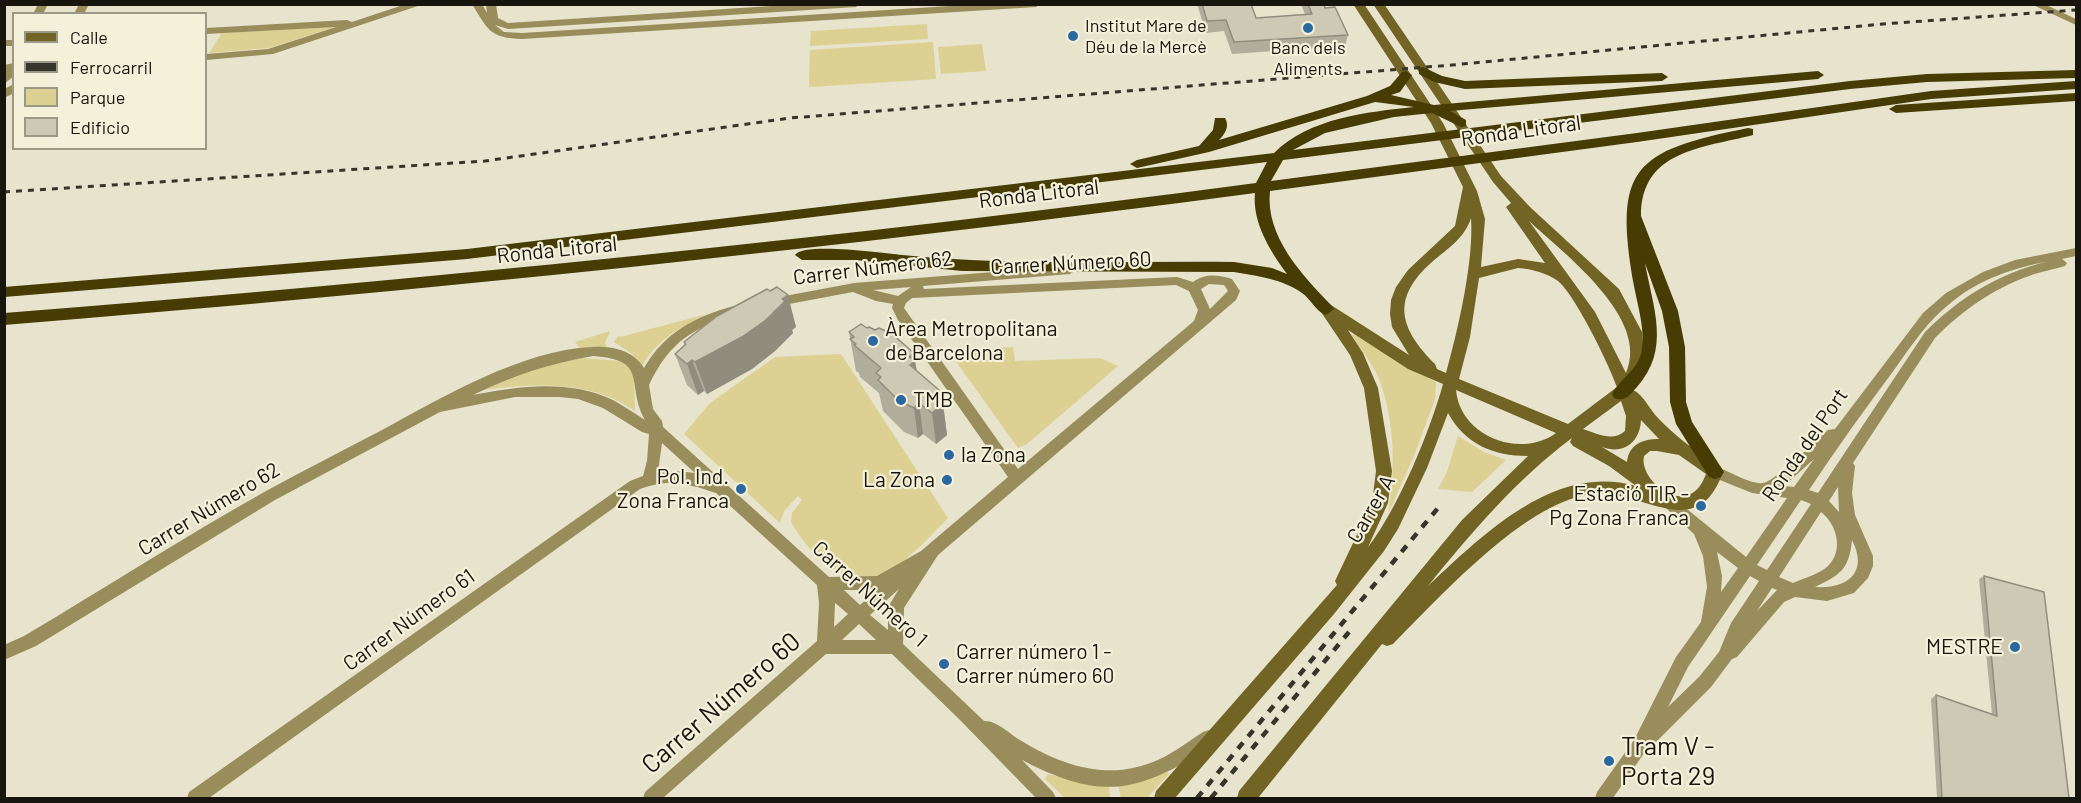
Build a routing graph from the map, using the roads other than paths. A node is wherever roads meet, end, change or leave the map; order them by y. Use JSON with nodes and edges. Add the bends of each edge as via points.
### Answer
{"nodes":[{"id":1,"x":419,"y":4,"type":"edge"},
{"id":2,"x":477,"y":4,"type":"edge"},
{"id":3,"x":491,"y":4,"type":"edge"},
{"id":4,"x":660,"y":4,"type":"edge"},
{"id":5,"x":856,"y":4,"type":"edge"},
{"id":6,"x":1036,"y":4,"type":"edge"},
{"id":7,"x":1358,"y":4,"type":"edge"},
{"id":8,"x":1378,"y":4,"type":"edge"},
{"id":9,"x":2035,"y":4,"type":"edge"},
{"id":10,"x":2049,"y":4,"type":"edge"},
{"id":11,"x":788,"y":7,"type":"edge"},
{"id":12,"x":2076,"y":16,"type":"edge"},
{"id":13,"x":662,"y":17,"type":"junction"},
{"id":14,"x":365,"y":22,"type":"junction"},
{"id":15,"x":2076,"y":22,"type":"edge"},
{"id":16,"x":207,"y":31,"type":"edge"},
{"id":17,"x":207,"y":57,"type":"edge"},
{"id":18,"x":2076,"y":68,"type":"edge"},
{"id":19,"x":1423,"y":71,"type":"junction"},
{"id":20,"x":1846,"y":74,"type":"junction"},
{"id":21,"x":2076,"y":74,"type":"edge"},
{"id":22,"x":1406,"y":75,"type":"junction"},
{"id":23,"x":1818,"y":75,"type":"junction"},
{"id":24,"x":2076,"y":86,"type":"edge"},
{"id":25,"x":2076,"y":97,"type":"edge"},
{"id":26,"x":1372,"y":99,"type":"junction"},
{"id":27,"x":1425,"y":106,"type":"junction"},
{"id":28,"x":1906,"y":108,"type":"junction"},
{"id":29,"x":1653,"y":109,"type":"junction"},
{"id":30,"x":1220,"y":121,"type":"dead end"},
{"id":31,"x":1739,"y":122,"type":"junction"},
{"id":32,"x":1461,"y":123,"type":"junction"},
{"id":33,"x":1204,"y":149,"type":"junction"},
{"id":34,"x":1467,"y":178,"type":"junction"},
{"id":35,"x":1497,"y":180,"type":"junction"},
{"id":36,"x":938,"y":198,"type":"junction"},
{"id":37,"x":1632,"y":201,"type":"junction"},
{"id":38,"x":2076,"y":252,"type":"edge"},
{"id":39,"x":2076,"y":260,"type":"edge"},
{"id":40,"x":1142,"y":267,"type":"junction"},
{"id":41,"x":556,"y":272,"type":"junction"},
{"id":42,"x":1475,"y":274,"type":"junction"},
{"id":43,"x":918,"y":281,"type":"junction"},
{"id":44,"x":1570,"y":284,"type":"junction"},
{"id":45,"x":854,"y":287,"type":"junction"},
{"id":46,"x":1194,"y":288,"type":"junction"},
{"id":47,"x":1305,"y":288,"type":"junction"},
{"id":48,"x":4,"y":292,"type":"edge"},
{"id":49,"x":906,"y":298,"type":"junction"},
{"id":50,"x":1326,"y":309,"type":"junction"},
{"id":51,"x":4,"y":319,"type":"edge"},
{"id":52,"x":1200,"y":321,"type":"junction"},
{"id":53,"x":1642,"y":334,"type":"junction"},
{"id":54,"x":1620,"y":375,"type":"junction"},
{"id":55,"x":642,"y":385,"type":"junction"},
{"id":56,"x":1452,"y":389,"type":"junction"},
{"id":57,"x":1620,"y":394,"type":"joint"},
{"id":58,"x":437,"y":407,"type":"junction"},
{"id":59,"x":1542,"y":422,"type":"junction"},
{"id":60,"x":1846,"y":424,"type":"junction"},
{"id":61,"x":656,"y":429,"type":"junction"},
{"id":62,"x":1547,"y":448,"type":"junction"},
{"id":63,"x":1688,"y":454,"type":"junction"},
{"id":64,"x":1852,"y":456,"type":"junction"},
{"id":65,"x":1715,"y":472,"type":"junction"},
{"id":66,"x":649,"y":479,"type":"junction"},
{"id":67,"x":1017,"y":479,"type":"junction"},
{"id":68,"x":1640,"y":479,"type":"junction"},
{"id":69,"x":1765,"y":489,"type":"junction"},
{"id":70,"x":1799,"y":493,"type":"junction"},
{"id":71,"x":729,"y":494,"type":"junction"},
{"id":72,"x":1822,"y":503,"type":"junction"},
{"id":73,"x":1672,"y":505,"type":"junction"},
{"id":74,"x":1695,"y":526,"type":"junction"},
{"id":75,"x":931,"y":553,"type":"junction"},
{"id":76,"x":1748,"y":568,"type":"junction"},
{"id":77,"x":1770,"y":581,"type":"junction"},
{"id":78,"x":824,"y":584,"type":"junction"},
{"id":79,"x":1794,"y":588,"type":"junction"},
{"id":80,"x":1328,"y":609,"type":"junction"},
{"id":81,"x":861,"y":616,"type":"junction"},
{"id":82,"x":1706,"y":628,"type":"junction"},
{"id":83,"x":825,"y":647,"type":"junction"},
{"id":84,"x":895,"y":647,"type":"junction"},
{"id":85,"x":4,"y":653,"type":"edge"},
{"id":86,"x":1725,"y":657,"type":"junction"},
{"id":87,"x":1328,"y":698,"type":"junction"},
{"id":88,"x":965,"y":713,"type":"junction"},
{"id":89,"x":1220,"y":732,"type":"junction"},
{"id":90,"x":1640,"y":746,"type":"junction"},
{"id":91,"x":195,"y":798,"type":"edge"},
{"id":92,"x":651,"y":798,"type":"edge"},
{"id":93,"x":1047,"y":798,"type":"edge"},
{"id":94,"x":1163,"y":798,"type":"edge"},
{"id":95,"x":1246,"y":798,"type":"edge"},
{"id":96,"x":1603,"y":798,"type":"edge"}],
"edges":[{"from":1,"to":14,"type":"street"},
{"from":2,"to":6,"type":"street","via":[[491,28],[522,36]]},
{"from":3,"to":13,"type":"street","via":[[493,19],[508,26]]},
{"from":4,"to":13,"type":"street"},
{"from":5,"to":11,"type":"street"},
{"from":7,"to":22,"type":"main road","name":"Carrer A"},
{"from":8,"to":19,"type":"main road"},
{"from":9,"to":15,"type":"street"},
{"from":10,"to":12,"type":"street"},
{"from":11,"to":13,"type":"street"},
{"from":14,"to":16,"type":"street"},
{"from":14,"to":17,"type":"street","via":[[269,52]]},
{"from":18,"to":20,"type":"highway"},
{"from":19,"to":23,"type":"highway","via":[[1465,85],[1638,77]]},
{"from":19,"to":32,"type":"main road"},
{"from":20,"to":23,"type":"highway"},
{"from":20,"to":29,"type":"highway"},
{"from":21,"to":29,"type":"highway","name":"Ronda Litoral","via":[[1888,81]]},
{"from":22,"to":26,"type":"highway","via":[[1395,89]]},
{"from":22,"to":27,"type":"main road","name":"Carrer A"},
{"from":23,"to":47,"type":"highway","via":[[1398,114],[1344,123],[1310,134],[1281,154],[1267,173],[1261,192],[1265,220],[1276,246]]},
{"from":24,"to":31,"type":"highway","name":"Ronda Litoral","via":[[1925,95]]},
{"from":25,"to":28,"type":"highway"},
{"from":26,"to":27,"type":"highway","via":[[1403,100]]},
{"from":26,"to":33,"type":"highway"},
{"from":27,"to":32,"type":"highway","via":[[1441,110]]},
{"from":27,"to":34,"type":"main road","name":"Carrer A"},
{"from":28,"to":31,"type":"highway"},
{"from":28,"to":37,"type":"highway","via":[[1744,132],[1686,146],[1652,165],[1641,178]]},
{"from":29,"to":36,"type":"highway","name":"Ronda Litoral"},
{"from":30,"to":33,"type":"highway","via":[[1220,131]]},
{"from":31,"to":41,"type":"highway","name":"Ronda Litoral","via":[[1250,189]]},
{"from":32,"to":35,"type":"main road"},
{"from":33,"to":36,"type":"highway","via":[[1118,168]]},
{"from":34,"to":42,"type":"main road","name":"Carrer A","via":[[1478,219]]},
{"from":34,"to":56,"type":"main road","via":[[1462,224],[1411,274],[1400,289],[1396,304],[1401,332],[1412,351]]},
{"from":35,"to":44,"type":"main road","via":[[1527,229]]},
{"from":35,"to":53,"type":"main road","via":[[1604,282]]},
{"from":36,"to":48,"type":"highway","name":"Ronda Litoral","via":[[467,254]]},
{"from":37,"to":53,"type":"highway"},
{"from":37,"to":65,"type":"highway","via":[[1670,310],[1677,347],[1678,402],[1684,424]]},
{"from":38,"to":60,"type":"street","name":"Ronda del Port","via":[[2019,262],[1950,296],[1916,330]]},
{"from":39,"to":64,"type":"street","name":"Ronda del Port","via":[[2047,265],[1992,286],[1946,318],[1920,350]]},
{"from":40,"to":41,"type":"highway","via":[[962,266],[830,254]]},
{"from":40,"to":43,"type":"street","name":"Carrer Número 62"},
{"from":40,"to":47,"type":"highway","via":[[1248,268],[1281,276]]},
{"from":41,"to":51,"type":"highway","name":"Ronda Litoral"},
{"from":42,"to":44,"type":"main road","via":[[1512,262],[1526,262]]},
{"from":42,"to":56,"type":"main road","name":"Carrer A"},
{"from":43,"to":45,"type":"street","name":"Carrer Número 62"},
{"from":43,"to":49,"type":"street","via":[[919,286]]},
{"from":44,"to":54,"type":"main road"},
{"from":45,"to":49,"type":"street","name":"Carrer Número 60","via":[[880,298]]},
{"from":45,"to":55,"type":"street","name":"Carrer Número 62","via":[[702,321],[674,336],[659,353]]},
{"from":46,"to":49,"type":"street","name":"Carrer Número 60","via":[[1177,280]]},
{"from":46,"to":52,"type":"street","via":[[1204,310]]},
{"from":46,"to":52,"type":"street","name":"Carrer Número 60","via":[[1213,278],[1228,282],[1234,291],[1212,315]]},
{"from":47,"to":50,"type":"highway"},
{"from":49,"to":67,"type":"street","via":[[898,308],[902,317]]},
{"from":50,"to":56,"type":"main road"},
{"from":50,"to":80,"type":"main road","via":[[1356,353],[1371,388],[1384,471],[1380,503]]},
{"from":52,"to":67,"type":"street","name":"Carrer Número 60"},
{"from":53,"to":57,"type":"highway","via":[[1647,360]]},
{"from":54,"to":59,"type":"main road","via":[[1635,424],[1629,438],[1607,443]]},
{"from":54,"to":63,"type":"main road","via":[[1652,422]]},
{"from":55,"to":58,"type":"street","name":"Carrer Número 62","via":[[639,370],[629,359],[582,354],[527,366]]},
{"from":55,"to":61,"type":"street","name":"Carrer Número 62","via":[[642,404]]},
{"from":56,"to":59,"type":"main road"},
{"from":56,"to":62,"type":"main road","via":[[1457,418],[1482,441],[1506,450]]},
{"from":56,"to":80,"type":"main road","name":"Carrer A","via":[[1392,524]]},
{"from":57,"to":62,"type":"main road"},
{"from":58,"to":61,"type":"street","name":"Carrer Número 62","via":[[514,392],[560,392],[608,404],[647,428]]},
{"from":58,"to":85,"type":"street","name":"Carrer Número 62","via":[[270,496]]},
{"from":59,"to":68,"type":"main road"},
{"from":60,"to":69,"type":"street","via":[[1780,481]]},
{"from":60,"to":70,"type":"street","name":"Ronda del Port"},
{"from":61,"to":66,"type":"street"},
{"from":61,"to":71,"type":"street","name":"Carrer Número 1"},
{"from":62,"to":87,"type":"main road","via":[[1468,525]]},
{"from":63,"to":65,"type":"main road"},
{"from":63,"to":68,"type":"main road","via":[[1666,445],[1644,446],[1635,459]]},
{"from":64,"to":72,"type":"street","name":"Ronda del Port"},
{"from":64,"to":79,"type":"street","via":[[1846,472],[1847,512],[1865,552],[1866,565],[1858,581],[1845,590],[1818,594]]},
{"from":65,"to":69,"type":"street","via":[[1739,484]]},
{"from":65,"to":73,"type":"main road","via":[[1702,499]]},
{"from":66,"to":71,"type":"street","name":"Carrer Número 61","via":[[692,478]]},
{"from":66,"to":91,"type":"street","name":"Carrer Número 61","via":[[635,484]]},
{"from":67,"to":75,"type":"street","name":"Carrer Número 60"},
{"from":68,"to":73,"type":"main road"},
{"from":69,"to":70,"type":"street"},
{"from":70,"to":72,"type":"street"},
{"from":70,"to":76,"type":"street","name":"Ronda del Port"},
{"from":71,"to":78,"type":"street","name":"Carrer Número 1"},
{"from":72,"to":77,"type":"street","name":"Ronda del Port"},
{"from":72,"to":79,"type":"street","via":[[1843,530],[1843,555],[1828,575]]},
{"from":73,"to":74,"type":"street"},
{"from":73,"to":87,"type":"main road","via":[[1605,487],[1571,492],[1549,501],[1503,531],[1427,599]]},
{"from":74,"to":76,"type":"street"},
{"from":74,"to":82,"type":"street","via":[[1712,556],[1716,591]]},
{"from":75,"to":78,"type":"street","name":"Carrer Número 60","via":[[879,583]]},
{"from":75,"to":81,"type":"street","name":"Carrer Número 60"},
{"from":75,"to":84,"type":"street","name":"Carrer Número 60","via":[[896,607]]},
{"from":76,"to":77,"type":"street"},
{"from":76,"to":82,"type":"street","name":"Ronda del Port"},
{"from":77,"to":79,"type":"street"},
{"from":77,"to":86,"type":"street","name":"Ronda del Port","via":[[1737,628]]},
{"from":78,"to":81,"type":"street","name":"Carrer Número 1"},
{"from":78,"to":83,"type":"street","name":"Carrer Número 60"},
{"from":79,"to":86,"type":"street","via":[[1771,604]]},
{"from":80,"to":89,"type":"main road","name":"Carrer A"},
{"from":81,"to":83,"type":"street","name":"Carrer Número 60"},
{"from":81,"to":84,"type":"street","name":"Carrer Número 1"},
{"from":82,"to":90,"type":"street","name":"Ronda del Port","via":[[1682,662]]},
{"from":83,"to":84,"type":"street","name":"Carrer Número 60"},
{"from":83,"to":92,"type":"street","name":"Carrer Número 60"},
{"from":84,"to":88,"type":"street","name":"Carrer Número 1"},
{"from":86,"to":90,"type":"street","name":"Ronda del Port","via":[[1706,682]]},
{"from":87,"to":95,"type":"main road"},
{"from":88,"to":89,"type":"street","via":[[1038,762],[1095,779],[1145,773]]},
{"from":88,"to":93,"type":"street","name":"Carrer Número 1"},
{"from":89,"to":94,"type":"main road","name":"Carrer A"},
{"from":90,"to":96,"type":"street","name":"Ronda del Port"}]}
